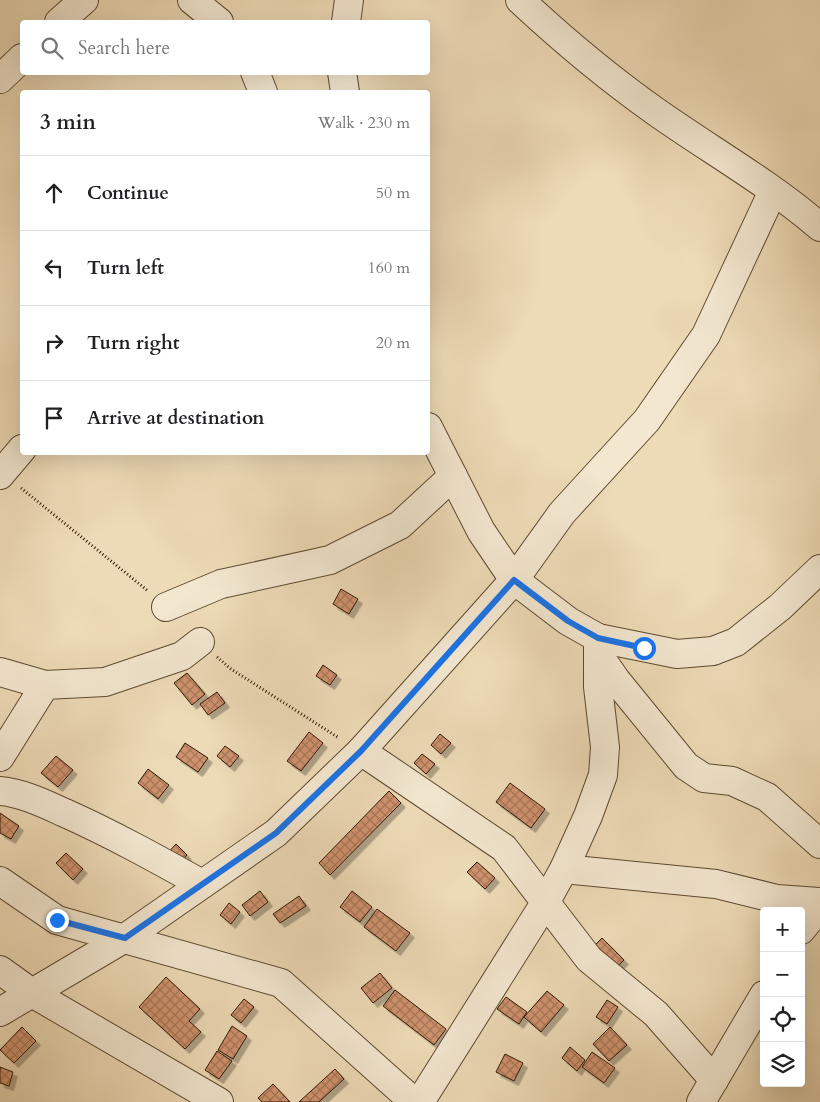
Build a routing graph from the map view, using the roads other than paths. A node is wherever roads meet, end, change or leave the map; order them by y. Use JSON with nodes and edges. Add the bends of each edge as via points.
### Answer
{"nodes":[{"id":1,"x":84,"y":0,"type":"edge"},
{"id":2,"x":192,"y":0,"type":"edge"},
{"id":3,"x":349,"y":0,"type":"edge"},
{"id":4,"x":520,"y":0,"type":"edge"},
{"id":5,"x":61,"y":20,"type":"edge"},
{"id":6,"x":217,"y":20,"type":"edge"},
{"id":7,"x":346,"y":20,"type":"edge"},
{"id":8,"x":20,"y":60,"type":"edge"},
{"id":9,"x":256,"y":75,"type":"edge"},
{"id":10,"x":342,"y":75,"type":"edge"},
{"id":11,"x":0,"y":79,"type":"edge"},
{"id":12,"x":263,"y":90,"type":"edge"},
{"id":13,"x":345,"y":90,"type":"edge"},
{"id":14,"x":773,"y":191,"type":"junction"},
{"id":15,"x":820,"y":227,"type":"edge"},
{"id":16,"x":430,"y":431,"type":"edge"},
{"id":17,"x":20,"y":451,"type":"edge"},
{"id":18,"x":0,"y":475,"type":"edge"},
{"id":19,"x":453,"y":476,"type":"junction"},
{"id":20,"x":820,"y":569,"type":"edge"},
{"id":21,"x":514,"y":580,"type":"junction"},
{"id":22,"x":166,"y":607,"type":"dead end"},
{"id":23,"x":200,"y":642,"type":"dead end"},
{"id":24,"x":598,"y":646,"type":"junction"},
{"id":25,"x":0,"y":672,"type":"edge"},
{"id":26,"x":45,"y":685,"type":"junction"},
{"id":27,"x":361,"y":751,"type":"junction"},
{"id":28,"x":0,"y":757,"type":"edge"},
{"id":29,"x":0,"y":791,"type":"edge"},
{"id":30,"x":820,"y":844,"type":"edge"},
{"id":31,"x":564,"y":869,"type":"junction"},
{"id":32,"x":0,"y":881,"type":"edge"},
{"id":33,"x":202,"y":884,"type":"junction"},
{"id":34,"x":820,"y":902,"type":"edge"},
{"id":35,"x":545,"y":903,"type":"junction"},
{"id":36,"x":820,"y":908,"type":"edge"},
{"id":37,"x":805,"y":925,"type":"edge"},
{"id":38,"x":125,"y":938,"type":"junction"},
{"id":39,"x":0,"y":970,"type":"edge"},
{"id":40,"x":32,"y":993,"type":"junction"},
{"id":41,"x":763,"y":997,"type":"edge"},
{"id":42,"x":0,"y":1012,"type":"edge"},
{"id":43,"x":707,"y":1096,"type":"edge"},
{"id":44,"x":219,"y":1102,"type":"edge"},
{"id":45,"x":414,"y":1102,"type":"edge"},
{"id":46,"x":420,"y":1102,"type":"edge"}],
"edges":[{"from":1,"to":5,"type":"street"},
{"from":2,"to":6,"type":"street"},
{"from":3,"to":7,"type":"street"},
{"from":4,"to":14,"type":"street","via":[[586,60]]},
{"from":8,"to":11,"type":"street"},
{"from":9,"to":12,"type":"street"},
{"from":10,"to":13,"type":"street"},
{"from":14,"to":15,"type":"street"},
{"from":14,"to":21,"type":"street","via":[[706,335],[647,420],[562,513]]},
{"from":16,"to":19,"type":"street"},
{"from":17,"to":18,"type":"street"},
{"from":19,"to":21,"type":"street","via":[[481,531]]},
{"from":19,"to":22,"type":"street","via":[[400,525],[330,560],[221,584]]},
{"from":20,"to":24,"type":"street","via":[[736,642],[713,651],[677,654]]},
{"from":21,"to":24,"type":"street"},
{"from":21,"to":27,"type":"street"},
{"from":23,"to":26,"type":"street","via":[[182,656],[105,682]]},
{"from":24,"to":30,"type":"street","via":[[616,680],[686,766],[704,778],[732,780],[767,797]]},
{"from":24,"to":31,"type":"street","via":[[598,687],[605,747],[603,775]]},
{"from":25,"to":26,"type":"street"},
{"from":26,"to":28,"type":"street"},
{"from":27,"to":33,"type":"street","via":[[276,833]]},
{"from":27,"to":35,"type":"street","via":[[504,848]]},
{"from":29,"to":33,"type":"street","via":[[47,805],[98,828]]},
{"from":31,"to":34,"type":"street","via":[[716,884],[777,899]]},
{"from":31,"to":35,"type":"street"},
{"from":32,"to":38,"type":"street","via":[[57,920]]},
{"from":33,"to":38,"type":"street"},
{"from":35,"to":43,"type":"street","via":[[589,960],[656,1014]]},
{"from":35,"to":46,"type":"street"},
{"from":36,"to":37,"type":"street"},
{"from":38,"to":40,"type":"street"},
{"from":38,"to":45,"type":"street","via":[[281,983]]},
{"from":39,"to":40,"type":"street"},
{"from":40,"to":42,"type":"street"},
{"from":40,"to":44,"type":"street"},
{"from":41,"to":43,"type":"street"}]}
